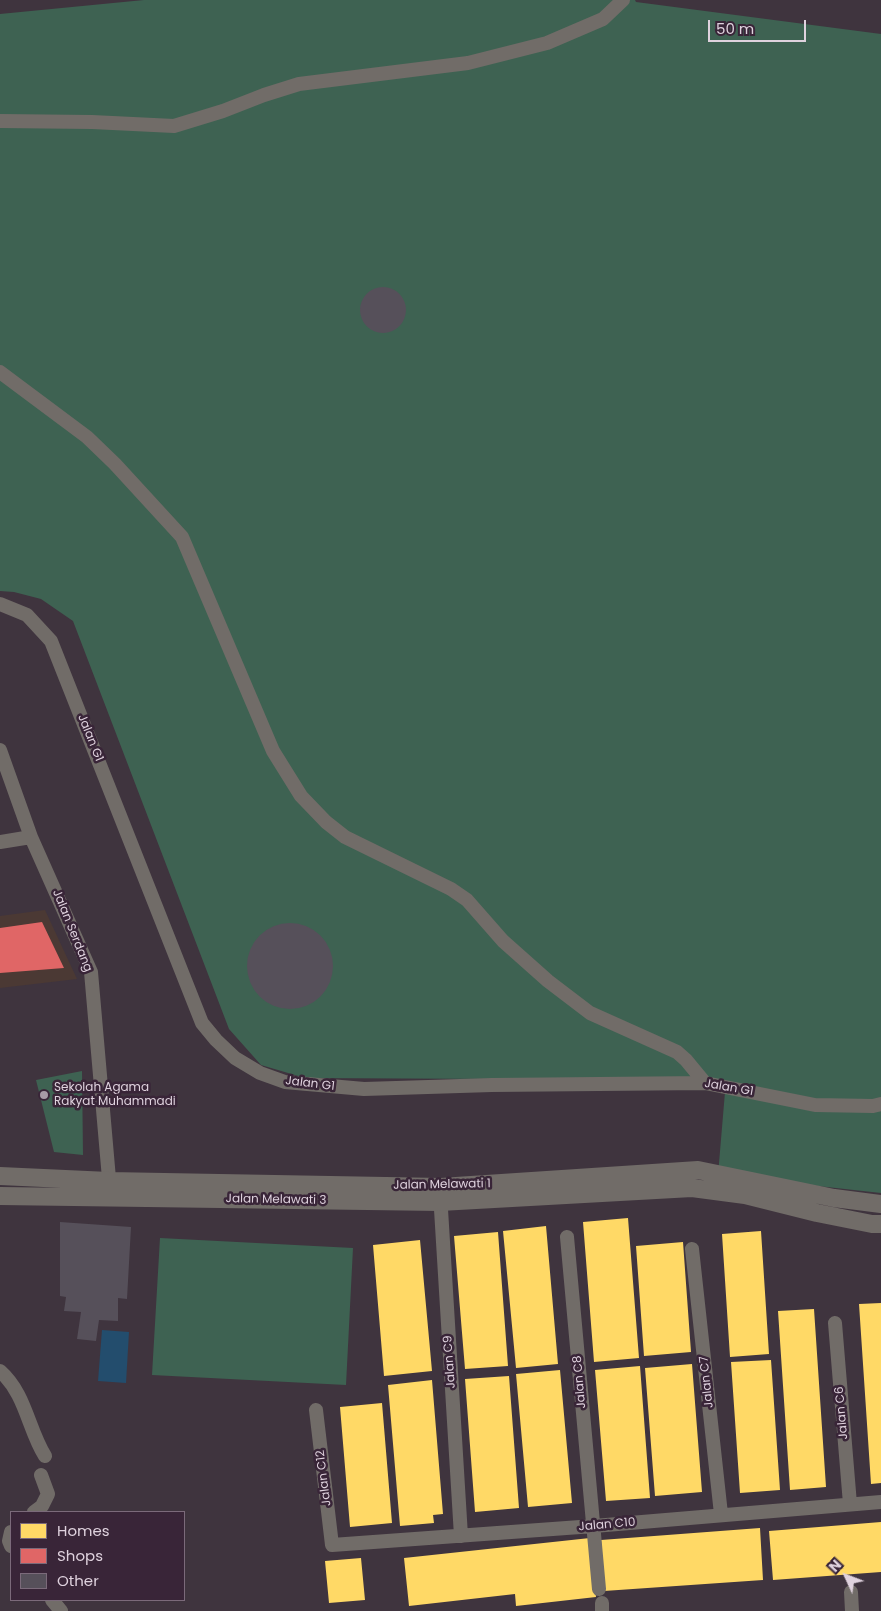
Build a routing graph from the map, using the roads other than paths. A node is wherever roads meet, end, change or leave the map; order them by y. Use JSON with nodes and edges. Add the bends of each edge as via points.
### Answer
{"nodes":[{"id":1,"x":623,"y":0,"type":"edge"},
{"id":2,"x":0,"y":120,"type":"edge"},
{"id":3,"x":0,"y":372,"type":"edge"},
{"id":4,"x":0,"y":604,"type":"edge"},
{"id":5,"x":0,"y":750,"type":"edge"},
{"id":6,"x":32,"y":837,"type":"junction"},
{"id":7,"x":0,"y":842,"type":"edge"},
{"id":8,"x":705,"y":1083,"type":"junction"},
{"id":9,"x":881,"y":1104,"type":"edge"},
{"id":10,"x":0,"y":1176,"type":"edge"},
{"id":11,"x":110,"y":1190,"type":"junction"},
{"id":12,"x":440,"y":1195,"type":"junction"},
{"id":13,"x":0,"y":1196,"type":"edge"},
{"id":14,"x":881,"y":1204,"type":"edge"},
{"id":15,"x":881,"y":1224,"type":"edge"},
{"id":16,"x":566,"y":1237,"type":"dead end"},
{"id":17,"x":692,"y":1249,"type":"dead end"},
{"id":18,"x":834,"y":1323,"type":"dead end"},
{"id":19,"x":0,"y":1371,"type":"edge"},
{"id":20,"x":316,"y":1410,"type":"dead end"},
{"id":21,"x":45,"y":1456,"type":"dead end"},
{"id":22,"x":41,"y":1475,"type":"dead end"},
{"id":23,"x":881,"y":1502,"type":"edge"},
{"id":24,"x":850,"y":1504,"type":"junction"},
{"id":25,"x":35,"y":1511,"type":"edge"},
{"id":26,"x":721,"y":1514,"type":"junction"},
{"id":27,"x":594,"y":1526,"type":"junction"},
{"id":28,"x":461,"y":1536,"type":"junction"},
{"id":29,"x":332,"y":1545,"type":"joint"},
{"id":30,"x":599,"y":1588,"type":"dead end"},
{"id":31,"x":851,"y":1592,"type":"dead end"},
{"id":32,"x":53,"y":1601,"type":"edge"},
{"id":33,"x":61,"y":1611,"type":"edge"},
{"id":34,"x":852,"y":1611,"type":"edge"}],
"edges":[{"from":1,"to":2,"type":"street","via":[[603,19],[547,44],[468,63],[299,84],[174,126]]},
{"from":3,"to":8,"type":"street","via":[[86,437],[182,537],[273,751],[301,796],[326,822],[345,837],[467,900],[503,941],[548,981],[590,1013],[677,1052]]},
{"from":4,"to":8,"type":"street","name":"Jalan G1","via":[[27,615],[51,641],[202,1023],[235,1058],[260,1073],[285,1082],[364,1089]]},
{"from":5,"to":6,"type":"street","name":"Jalan Serdang"},
{"from":6,"to":7,"type":"street"},
{"from":6,"to":11,"type":"street","name":"Jalan Serdang","via":[[91,972]]},
{"from":8,"to":9,"type":"street","name":"Jalan G1","via":[[815,1105]]},
{"from":10,"to":11,"type":"street","name":"Jalan Melawati 1"},
{"from":11,"to":12,"type":"street","name":"Jalan Melawati 1"},
{"from":11,"to":13,"type":"street","name":"Jalan Melawati 1"},
{"from":12,"to":14,"type":"street","name":"Jalan Melawati 1","via":[[698,1170],[834,1198]]},
{"from":12,"to":15,"type":"street","name":"Jalan Melawati 1","via":[[692,1188],[745,1195],[817,1213]]},
{"from":12,"to":28,"type":"street","name":"Jalan C9"},
{"from":16,"to":27,"type":"street","name":"Jalan C8"},
{"from":17,"to":26,"type":"street","name":"Jalan C7"},
{"from":18,"to":24,"type":"street","name":"Jalan C6"},
{"from":19,"to":21,"type":"street","via":[[8,1378],[26,1410]]},
{"from":20,"to":29,"type":"street","name":"Jalan C12"},
{"from":22,"to":25,"type":"street","via":[[48,1494]]},
{"from":23,"to":24,"type":"street","name":"Jalan C10"},
{"from":24,"to":26,"type":"street","name":"Jalan C10"},
{"from":26,"to":27,"type":"street","name":"Jalan C10"},
{"from":27,"to":28,"type":"street","name":"Jalan C10"},
{"from":27,"to":30,"type":"street","name":"Jalan C8"},
{"from":28,"to":29,"type":"street","name":"Jalan C10"},
{"from":31,"to":34,"type":"street"},
{"from":32,"to":33,"type":"street"}]}
